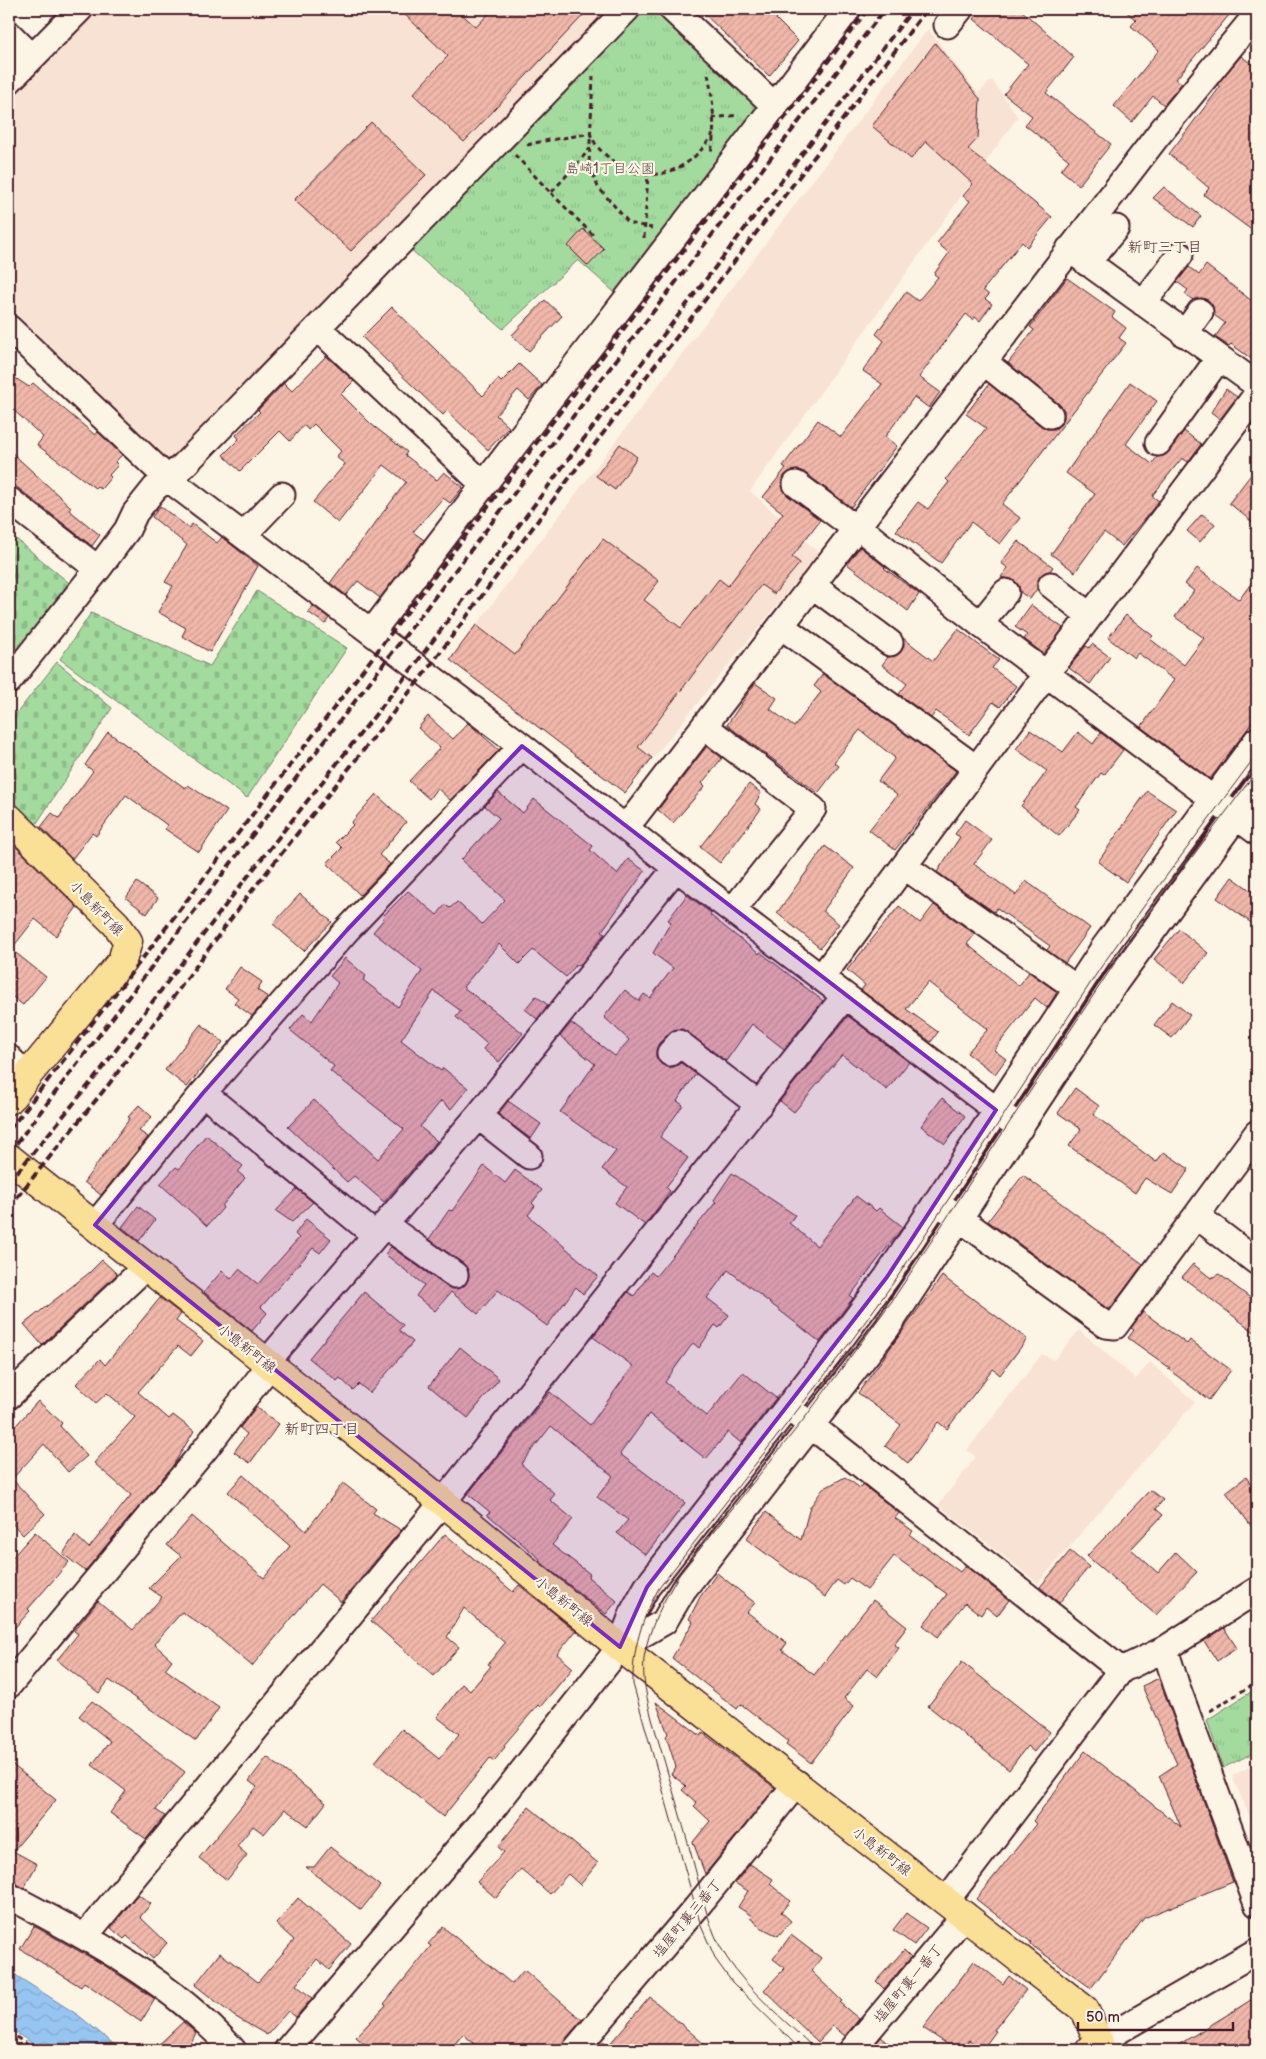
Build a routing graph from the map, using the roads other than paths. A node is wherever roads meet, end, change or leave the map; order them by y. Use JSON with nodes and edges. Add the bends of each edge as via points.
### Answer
{"nodes":[{"id":1,"x":80,"y":9,"type":"edge"},
{"id":2,"x":627,"y":9,"type":"edge"},
{"id":3,"x":672,"y":9,"type":"edge"},
{"id":4,"x":848,"y":9,"type":"edge"},
{"id":5,"x":1257,"y":14,"type":"edge"},
{"id":6,"x":9,"y":34,"type":"edge"},
{"id":7,"x":32,"y":57,"type":"junction"},
{"id":8,"x":9,"y":81,"type":"edge"},
{"id":9,"x":775,"y":106,"type":"junction"},
{"id":10,"x":1116,"y":228,"type":"dead end"},
{"id":11,"x":1180,"y":255,"type":"dead end"},
{"id":12,"x":1078,"y":256,"type":"junction"},
{"id":13,"x":1142,"y":304,"type":"junction"},
{"id":14,"x":1200,"y":312,"type":"dead end"},
{"id":15,"x":9,"y":328,"type":"edge"},
{"id":16,"x":318,"y":328,"type":"junction"},
{"id":17,"x":1184,"y":334,"type":"junction"},
{"id":18,"x":1219,"y":358,"type":"junction"},
{"id":19,"x":984,"y":362,"type":"junction"},
{"id":20,"x":1257,"y":385,"type":"edge"},
{"id":21,"x":1257,"y":394,"type":"edge"},
{"id":22,"x":1050,"y":415,"type":"dead end"},
{"id":23,"x":1158,"y":443,"type":"dead end"},
{"id":24,"x":167,"y":478,"type":"junction"},
{"id":25,"x":483,"y":484,"type":"junction"},
{"id":26,"x":796,"y":484,"type":"dead end"},
{"id":27,"x":282,"y":495,"type":"dead end"},
{"id":28,"x":9,"y":500,"type":"edge"},
{"id":29,"x":856,"y":526,"type":"junction"},
{"id":30,"x":246,"y":536,"type":"junction"},
{"id":31,"x":98,"y":569,"type":"junction"},
{"id":32,"x":812,"y":586,"type":"junction"},
{"id":33,"x":1051,"y":586,"type":"dead end"},
{"id":34,"x":1006,"y":592,"type":"dead end"},
{"id":35,"x":1090,"y":616,"type":"junction"},
{"id":36,"x":980,"y":624,"type":"junction"},
{"id":37,"x":781,"y":626,"type":"junction"},
{"id":38,"x":372,"y":632,"type":"junction"},
{"id":39,"x":890,"y":642,"type":"dead end"},
{"id":40,"x":1047,"y":673,"type":"junction"},
{"id":41,"x":9,"y":681,"type":"edge"},
{"id":42,"x":704,"y":726,"type":"junction"},
{"id":43,"x":949,"y":728,"type":"dead end"},
{"id":44,"x":1257,"y":740,"type":"edge"},
{"id":45,"x":522,"y":746,"type":"junction"},
{"id":46,"x":981,"y":762,"type":"junction"},
{"id":47,"x":1257,"y":788,"type":"edge"},
{"id":48,"x":1213,"y":800,"type":"junction"},
{"id":49,"x":1236,"y":817,"type":"junction"},
{"id":50,"x":9,"y":818,"type":"edge"},
{"id":51,"x":624,"y":826,"type":"junction"},
{"id":52,"x":1257,"y":832,"type":"edge"},
{"id":53,"x":904,"y":866,"type":"junction"},
{"id":54,"x":676,"y":868,"type":"junction"},
{"id":55,"x":733,"y":910,"type":"junction"},
{"id":56,"x":821,"y":978,"type":"junction"},
{"id":57,"x":1076,"y":988,"type":"junction"},
{"id":58,"x":845,"y":996,"type":"junction"},
{"id":59,"x":670,"y":1052,"type":"dead end"},
{"id":60,"x":18,"y":1067,"type":"edge"},
{"id":61,"x":203,"y":1093,"type":"junction"},
{"id":62,"x":9,"y":1100,"type":"edge"},
{"id":63,"x":759,"y":1105,"type":"junction"},
{"id":64,"x":996,"y":1110,"type":"junction"},
{"id":65,"x":478,"y":1116,"type":"junction"},
{"id":66,"x":1020,"y":1128,"type":"junction"},
{"id":67,"x":1257,"y":1133,"type":"edge"},
{"id":68,"x":529,"y":1156,"type":"dead end"},
{"id":69,"x":9,"y":1158,"type":"edge"},
{"id":70,"x":936,"y":1202,"type":"junction"},
{"id":71,"x":1197,"y":1216,"type":"junction"},
{"id":72,"x":960,"y":1219,"type":"junction"},
{"id":73,"x":95,"y":1225,"type":"junction"},
{"id":74,"x":380,"y":1230,"type":"junction"},
{"id":75,"x":1257,"y":1262,"type":"edge"},
{"id":76,"x":143,"y":1266,"type":"junction"},
{"id":77,"x":455,"y":1275,"type":"dead end"},
{"id":78,"x":269,"y":1365,"type":"junction"},
{"id":79,"x":9,"y":1396,"type":"edge"},
{"id":80,"x":788,"y":1407,"type":"junction"},
{"id":81,"x":812,"y":1426,"type":"junction"},
{"id":82,"x":443,"y":1502,"type":"junction"},
{"id":83,"x":1257,"y":1590,"type":"edge"},
{"id":84,"x":620,"y":1647,"type":"junction"},
{"id":85,"x":1165,"y":1649,"type":"junction"},
{"id":86,"x":1121,"y":1670,"type":"junction"},
{"id":87,"x":9,"y":1685,"type":"edge"},
{"id":88,"x":797,"y":1783,"type":"junction"},
{"id":89,"x":9,"y":1896,"type":"edge"},
{"id":90,"x":1257,"y":1904,"type":"edge"},
{"id":91,"x":956,"y":1908,"type":"junction"},
{"id":92,"x":85,"y":1936,"type":"junction"},
{"id":93,"x":1257,"y":1951,"type":"edge"},
{"id":94,"x":1094,"y":2046,"type":"edge"},
{"id":95,"x":233,"y":2050,"type":"edge"},
{"id":96,"x":287,"y":2050,"type":"edge"},
{"id":97,"x":575,"y":2050,"type":"edge"},
{"id":98,"x":852,"y":2050,"type":"edge"}],
"edges":[{"from":1,"to":7,"type":"street"},
{"from":2,"to":16,"type":"street"},
{"from":3,"to":9,"type":"street"},
{"from":4,"to":9,"type":"street"},
{"from":5,"to":12,"type":"street","via":[[1158,135]]},
{"from":6,"to":7,"type":"street"},
{"from":7,"to":8,"type":"street"},
{"from":9,"to":25,"type":"street"},
{"from":10,"to":12,"type":"street"},
{"from":11,"to":13,"type":"street"},
{"from":12,"to":13,"type":"street"},
{"from":12,"to":19,"type":"street"},
{"from":13,"to":17,"type":"street"},
{"from":14,"to":17,"type":"street"},
{"from":15,"to":24,"type":"street"},
{"from":16,"to":24,"type":"street","via":[[183,466]]},
{"from":16,"to":25,"type":"street"},
{"from":17,"to":18,"type":"street"},
{"from":18,"to":20,"type":"street"},
{"from":18,"to":23,"type":"street"},
{"from":19,"to":22,"type":"street"},
{"from":19,"to":29,"type":"street"},
{"from":21,"to":35,"type":"street"},
{"from":24,"to":30,"type":"street"},
{"from":24,"to":31,"type":"street","via":[[135,513],[127,530]]},
{"from":25,"to":38,"type":"street"},
{"from":26,"to":29,"type":"street"},
{"from":27,"to":30,"type":"street"},
{"from":28,"to":31,"type":"street"},
{"from":29,"to":32,"type":"street"},
{"from":29,"to":36,"type":"street"},
{"from":30,"to":38,"type":"street"},
{"from":31,"to":41,"type":"street"},
{"from":32,"to":37,"type":"street"},
{"from":32,"to":39,"type":"street"},
{"from":33,"to":35,"type":"street"},
{"from":34,"to":36,"type":"street"},
{"from":35,"to":40,"type":"street"},
{"from":36,"to":40,"type":"street"},
{"from":37,"to":42,"type":"street"},
{"from":37,"to":46,"type":"street"},
{"from":38,"to":45,"type":"street"},
{"from":40,"to":46,"type":"street"},
{"from":40,"to":48,"type":"street"},
{"from":42,"to":51,"type":"street"},
{"from":42,"to":55,"type":"street","via":[[813,809]]},
{"from":43,"to":46,"type":"street"},
{"from":44,"to":48,"type":"street"},
{"from":45,"to":51,"type":"street"},
{"from":45,"to":61,"type":"street","via":[[347,930]]},
{"from":46,"to":53,"type":"street"},
{"from":47,"to":49,"type":"street"},
{"from":48,"to":49,"type":"street"},
{"from":48,"to":57,"type":"street"},
{"from":49,"to":52,"type":"street"},
{"from":49,"to":66,"type":"street","via":[[1145,940]]},
{"from":50,"to":60,"type":"main road","name":"小島新町線","via":[[116,924],[128,941],[122,961]]},
{"from":51,"to":54,"type":"street"},
{"from":53,"to":56,"type":"street"},
{"from":53,"to":57,"type":"street"},
{"from":54,"to":55,"type":"street"},
{"from":54,"to":65,"type":"street"},
{"from":55,"to":56,"type":"street"},
{"from":56,"to":58,"type":"street"},
{"from":57,"to":64,"type":"street"},
{"from":58,"to":63,"type":"street"},
{"from":58,"to":64,"type":"street"},
{"from":59,"to":63,"type":"street","via":[[679,1042]]},
{"from":60,"to":62,"type":"main road","name":"小島新町線"},
{"from":61,"to":73,"type":"street"},
{"from":61,"to":74,"type":"street"},
{"from":63,"to":82,"type":"street"},
{"from":64,"to":66,"type":"street"},
{"from":64,"to":70,"type":"street"},
{"from":65,"to":68,"type":"street"},
{"from":65,"to":74,"type":"street"},
{"from":66,"to":72,"type":"street"},
{"from":67,"to":71,"type":"street"},
{"from":69,"to":73,"type":"main road","name":"小島新町線"},
{"from":70,"to":72,"type":"street"},
{"from":70,"to":80,"type":"street","via":[[887,1277]]},
{"from":71,"to":72,"type":"street","via":[[1115,1326],[1106,1325]]},
{"from":71,"to":75,"type":"street"},
{"from":72,"to":81,"type":"street","via":[[887,1328]]},
{"from":73,"to":76,"type":"main road","name":"小島新町線"},
{"from":74,"to":77,"type":"street"},
{"from":74,"to":78,"type":"street","via":[[277,1350]]},
{"from":76,"to":78,"type":"main road","name":"小島新町線"},
{"from":76,"to":79,"type":"street"},
{"from":78,"to":82,"type":"main road","name":"小島新町線"},
{"from":78,"to":87,"type":"street","via":[[206,1448]]},
{"from":80,"to":81,"type":"street"},
{"from":80,"to":84,"type":"street","via":[[647,1588],[634,1610]]},
{"from":81,"to":84,"type":"street","via":[[683,1590],[664,1622]]},
{"from":81,"to":86,"type":"street"},
{"from":82,"to":84,"type":"main road","name":"小島新町線"},
{"from":82,"to":92,"type":"street"},
{"from":83,"to":85,"type":"street"},
{"from":84,"to":88,"type":"main road","name":"小島新町線"},
{"from":84,"to":96,"type":"street","via":[[494,1807]]},
{"from":85,"to":86,"type":"street"},
{"from":85,"to":90,"type":"street"},
{"from":86,"to":91,"type":"street","name":"塩屋町裏一番丁"},
{"from":88,"to":91,"type":"main road","name":"小島新町線"},
{"from":88,"to":97,"type":"street","name":"塩屋町裏三番丁"},
{"from":89,"to":92,"type":"street"},
{"from":91,"to":94,"type":"main road","name":"小島新町線","via":[[1086,2010]]},
{"from":91,"to":98,"type":"street","name":"塩屋町裏一番丁"},
{"from":92,"to":95,"type":"street","via":[[162,1987],[214,2029]]},
{"from":93,"to":94,"type":"street"}]}
